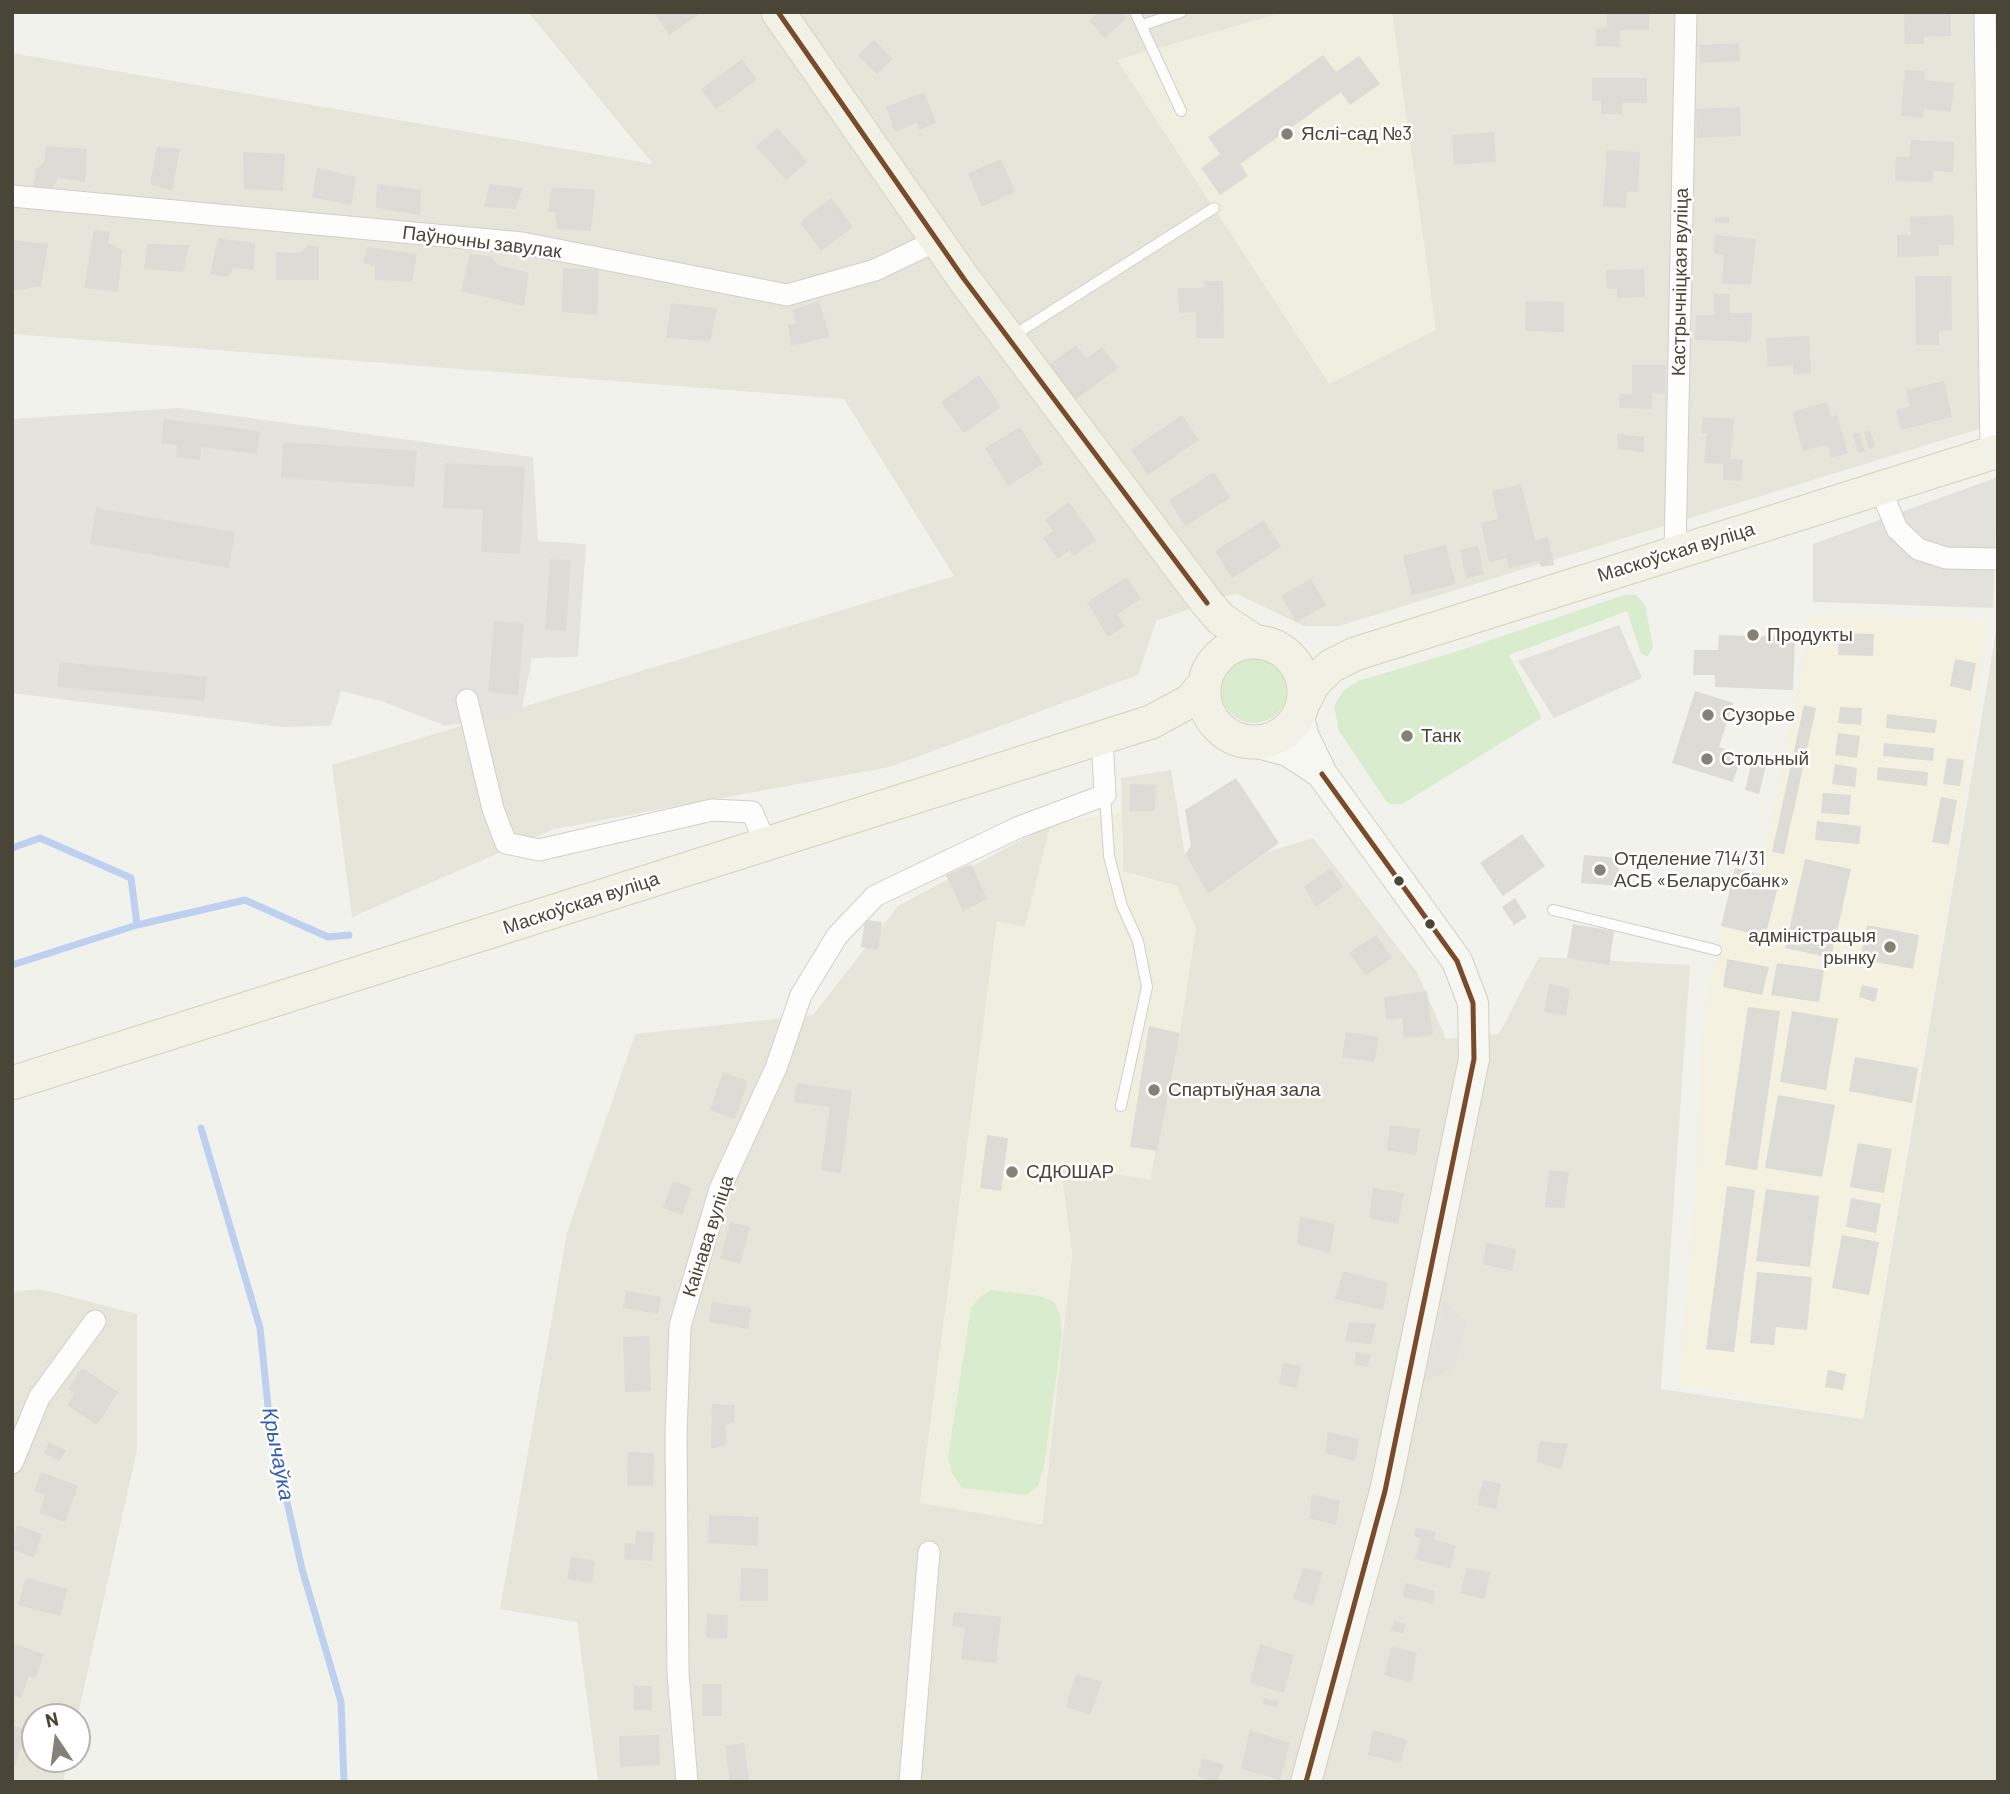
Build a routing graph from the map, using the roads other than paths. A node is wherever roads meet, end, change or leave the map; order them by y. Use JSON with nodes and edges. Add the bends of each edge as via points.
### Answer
{"nodes":[{"id":1,"x":778,"y":12,"type":"edge"},
{"id":2,"x":1135,"y":12,"type":"edge"},
{"id":3,"x":1181,"y":12,"type":"edge"},
{"id":4,"x":1685,"y":12,"type":"edge"},
{"id":5,"x":1985,"y":12,"type":"edge"},
{"id":6,"x":1143,"y":25,"type":"junction"},
{"id":7,"x":1181,"y":111,"type":"dead end"},
{"id":8,"x":12,"y":196,"type":"edge"},
{"id":9,"x":1214,"y":208,"type":"dead end"},
{"id":10,"x":938,"y":240,"type":"junction"},
{"id":11,"x":1009,"y":339,"type":"junction"},
{"id":12,"x":1994,"y":452,"type":"edge"},
{"id":13,"x":1880,"y":488,"type":"junction"},
{"id":14,"x":1675,"y":552,"type":"junction"},
{"id":15,"x":1998,"y":559,"type":"edge"},
{"id":16,"x":1207,"y":603,"type":"junction"},
{"id":17,"x":1266,"y":644,"type":"junction"},
{"id":18,"x":1355,"y":654,"type":"junction"},
{"id":19,"x":1206,"y":676,"type":"junction"},
{"id":20,"x":467,"y":700,"type":"dead end"},
{"id":21,"x":1302,"y":708,"type":"junction"},
{"id":22,"x":1151,"y":722,"type":"junction"},
{"id":23,"x":1224,"y":733,"type":"junction"},
{"id":24,"x":1102,"y":737,"type":"junction"},
{"id":25,"x":1258,"y":743,"type":"junction"},
{"id":26,"x":1322,"y":774,"type":"junction"},
{"id":27,"x":1105,"y":795,"type":"junction"},
{"id":28,"x":766,"y":844,"type":"junction"},
{"id":29,"x":1553,"y":910,"type":"dead end"},
{"id":30,"x":1716,"y":950,"type":"dead end"},
{"id":31,"x":12,"y":1083,"type":"edge"},
{"id":32,"x":1121,"y":1106,"type":"dead end"},
{"id":33,"x":94,"y":1321,"type":"dead end"},
{"id":34,"x":12,"y":1464,"type":"edge"},
{"id":35,"x":929,"y":1552,"type":"dead end"},
{"id":36,"x":687,"y":1782,"type":"edge"},
{"id":37,"x":910,"y":1782,"type":"edge"},
{"id":38,"x":1306,"y":1782,"type":"edge"}],
"edges":[{"from":1,"to":10,"type":"main road"},
{"from":2,"to":6,"type":"lane"},
{"from":3,"to":6,"type":"lane"},
{"from":4,"to":14,"type":"street","name":"Кастрычніцкая вуліца"},
{"from":5,"to":12,"type":"street"},
{"from":6,"to":7,"type":"lane"},
{"from":8,"to":10,"type":"street","name":"Паўночны завулак","via":[[522,243],[787,295],[875,270]]},
{"from":9,"to":11,"type":"lane"},
{"from":10,"to":11,"type":"main road"},
{"from":11,"to":16,"type":"main road"},
{"from":12,"to":13,"type":"main road","name":"Маскоўская вуліца"},
{"from":13,"to":14,"type":"main road","name":"Маскоўская вуліца"},
{"from":13,"to":15,"type":"street","via":[[1896,529],[1918,549],[1946,558]]},
{"from":14,"to":18,"type":"main road","name":"Маскоўская вуліца"},
{"from":16,"to":17,"type":"main road","via":[[1221,619]]},
{"from":16,"to":19,"type":"main road","via":[[1214,645]]},
{"from":17,"to":18,"type":"main road","name":"Маскоўская вуліца","via":[[1308,656]]},
{"from":17,"to":19,"type":"main road","via":[[1228,649]]},
{"from":17,"to":21,"type":"main road","via":[[1295,661],[1304,680]]},
{"from":18,"to":21,"type":"main road","name":"Маскоўская вуліца","via":[[1331,666],[1313,684]]},
{"from":19,"to":22,"type":"main road","name":"Маскоўская вуліца","via":[[1191,701]]},
{"from":19,"to":23,"type":"main road","via":[[1204,702]]},
{"from":20,"to":28,"type":"street","via":[[493,809],[506,843],[539,850],[712,810],[752,812]]},
{"from":21,"to":25,"type":"main road","via":[[1289,729]]},
{"from":21,"to":26,"type":"main road","via":[[1303,734]]},
{"from":22,"to":23,"type":"main road","name":"Маскоўская вуліца","via":[[1178,720]]},
{"from":22,"to":24,"type":"main road","name":"Маскоўская вуліца"},
{"from":23,"to":25,"type":"main road"},
{"from":24,"to":27,"type":"street"},
{"from":24,"to":28,"type":"main road","name":"Маскоўская вуліца"},
{"from":25,"to":26,"type":"main road","via":[[1289,751]]},
{"from":26,"to":38,"type":"main road","via":[[1457,961],[1473,1003],[1474,1059],[1385,1490]]},
{"from":27,"to":32,"type":"lane","via":[[1110,856],[1122,906],[1138,941],[1147,986]]},
{"from":27,"to":36,"type":"street","name":"Каінава вуліца","via":[[997,837],[875,896],[837,936],[801,995],[776,1068],[720,1189],[680,1326],[678,1675]]},
{"from":28,"to":31,"type":"main road","name":"Маскоўская вуліца"},
{"from":29,"to":30,"type":"lane"},
{"from":33,"to":34,"type":"street","via":[[39,1398]]},
{"from":35,"to":37,"type":"street"}]}
